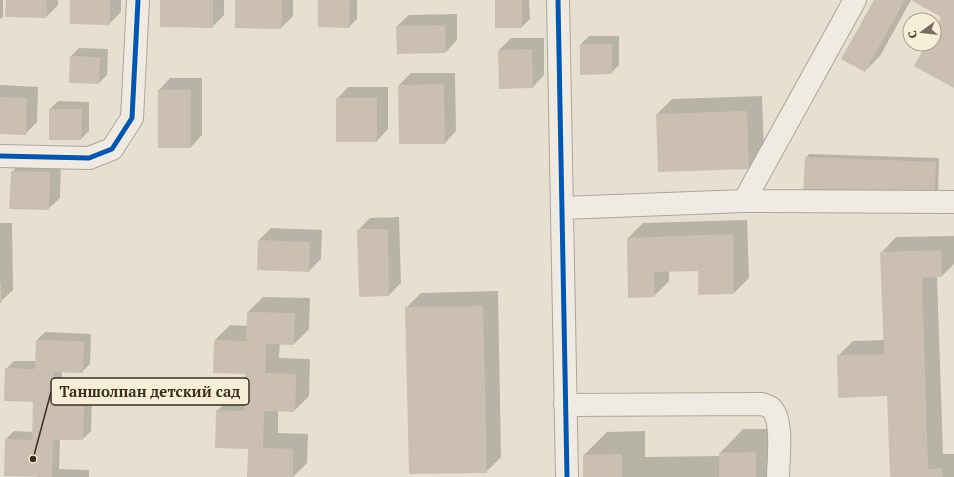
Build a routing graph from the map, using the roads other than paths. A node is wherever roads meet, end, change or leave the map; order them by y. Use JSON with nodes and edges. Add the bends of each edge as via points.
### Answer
{"nodes":[{"id":1,"x":138,"y":0,"type":"edge"},
{"id":2,"x":558,"y":0,"type":"edge"},
{"id":3,"x":855,"y":0,"type":"edge"},
{"id":4,"x":0,"y":156,"type":"edge"},
{"id":5,"x":744,"y":200,"type":"junction"},
{"id":6,"x":954,"y":202,"type":"edge"},
{"id":7,"x":562,"y":208,"type":"junction"},
{"id":8,"x":566,"y":405,"type":"junction"},
{"id":9,"x":567,"y":477,"type":"edge"},
{"id":10,"x":778,"y":477,"type":"edge"}],
"edges":[{"from":1,"to":4,"type":"street","via":[[132,118],[112,150],[89,158]]},
{"from":2,"to":7,"type":"street"},
{"from":3,"to":5,"type":"street"},
{"from":5,"to":6,"type":"street"},
{"from":5,"to":7,"type":"street"},
{"from":7,"to":8,"type":"street"},
{"from":8,"to":9,"type":"street"},
{"from":8,"to":10,"type":"street","via":[[762,404],[770,407],[779,424]]}]}
